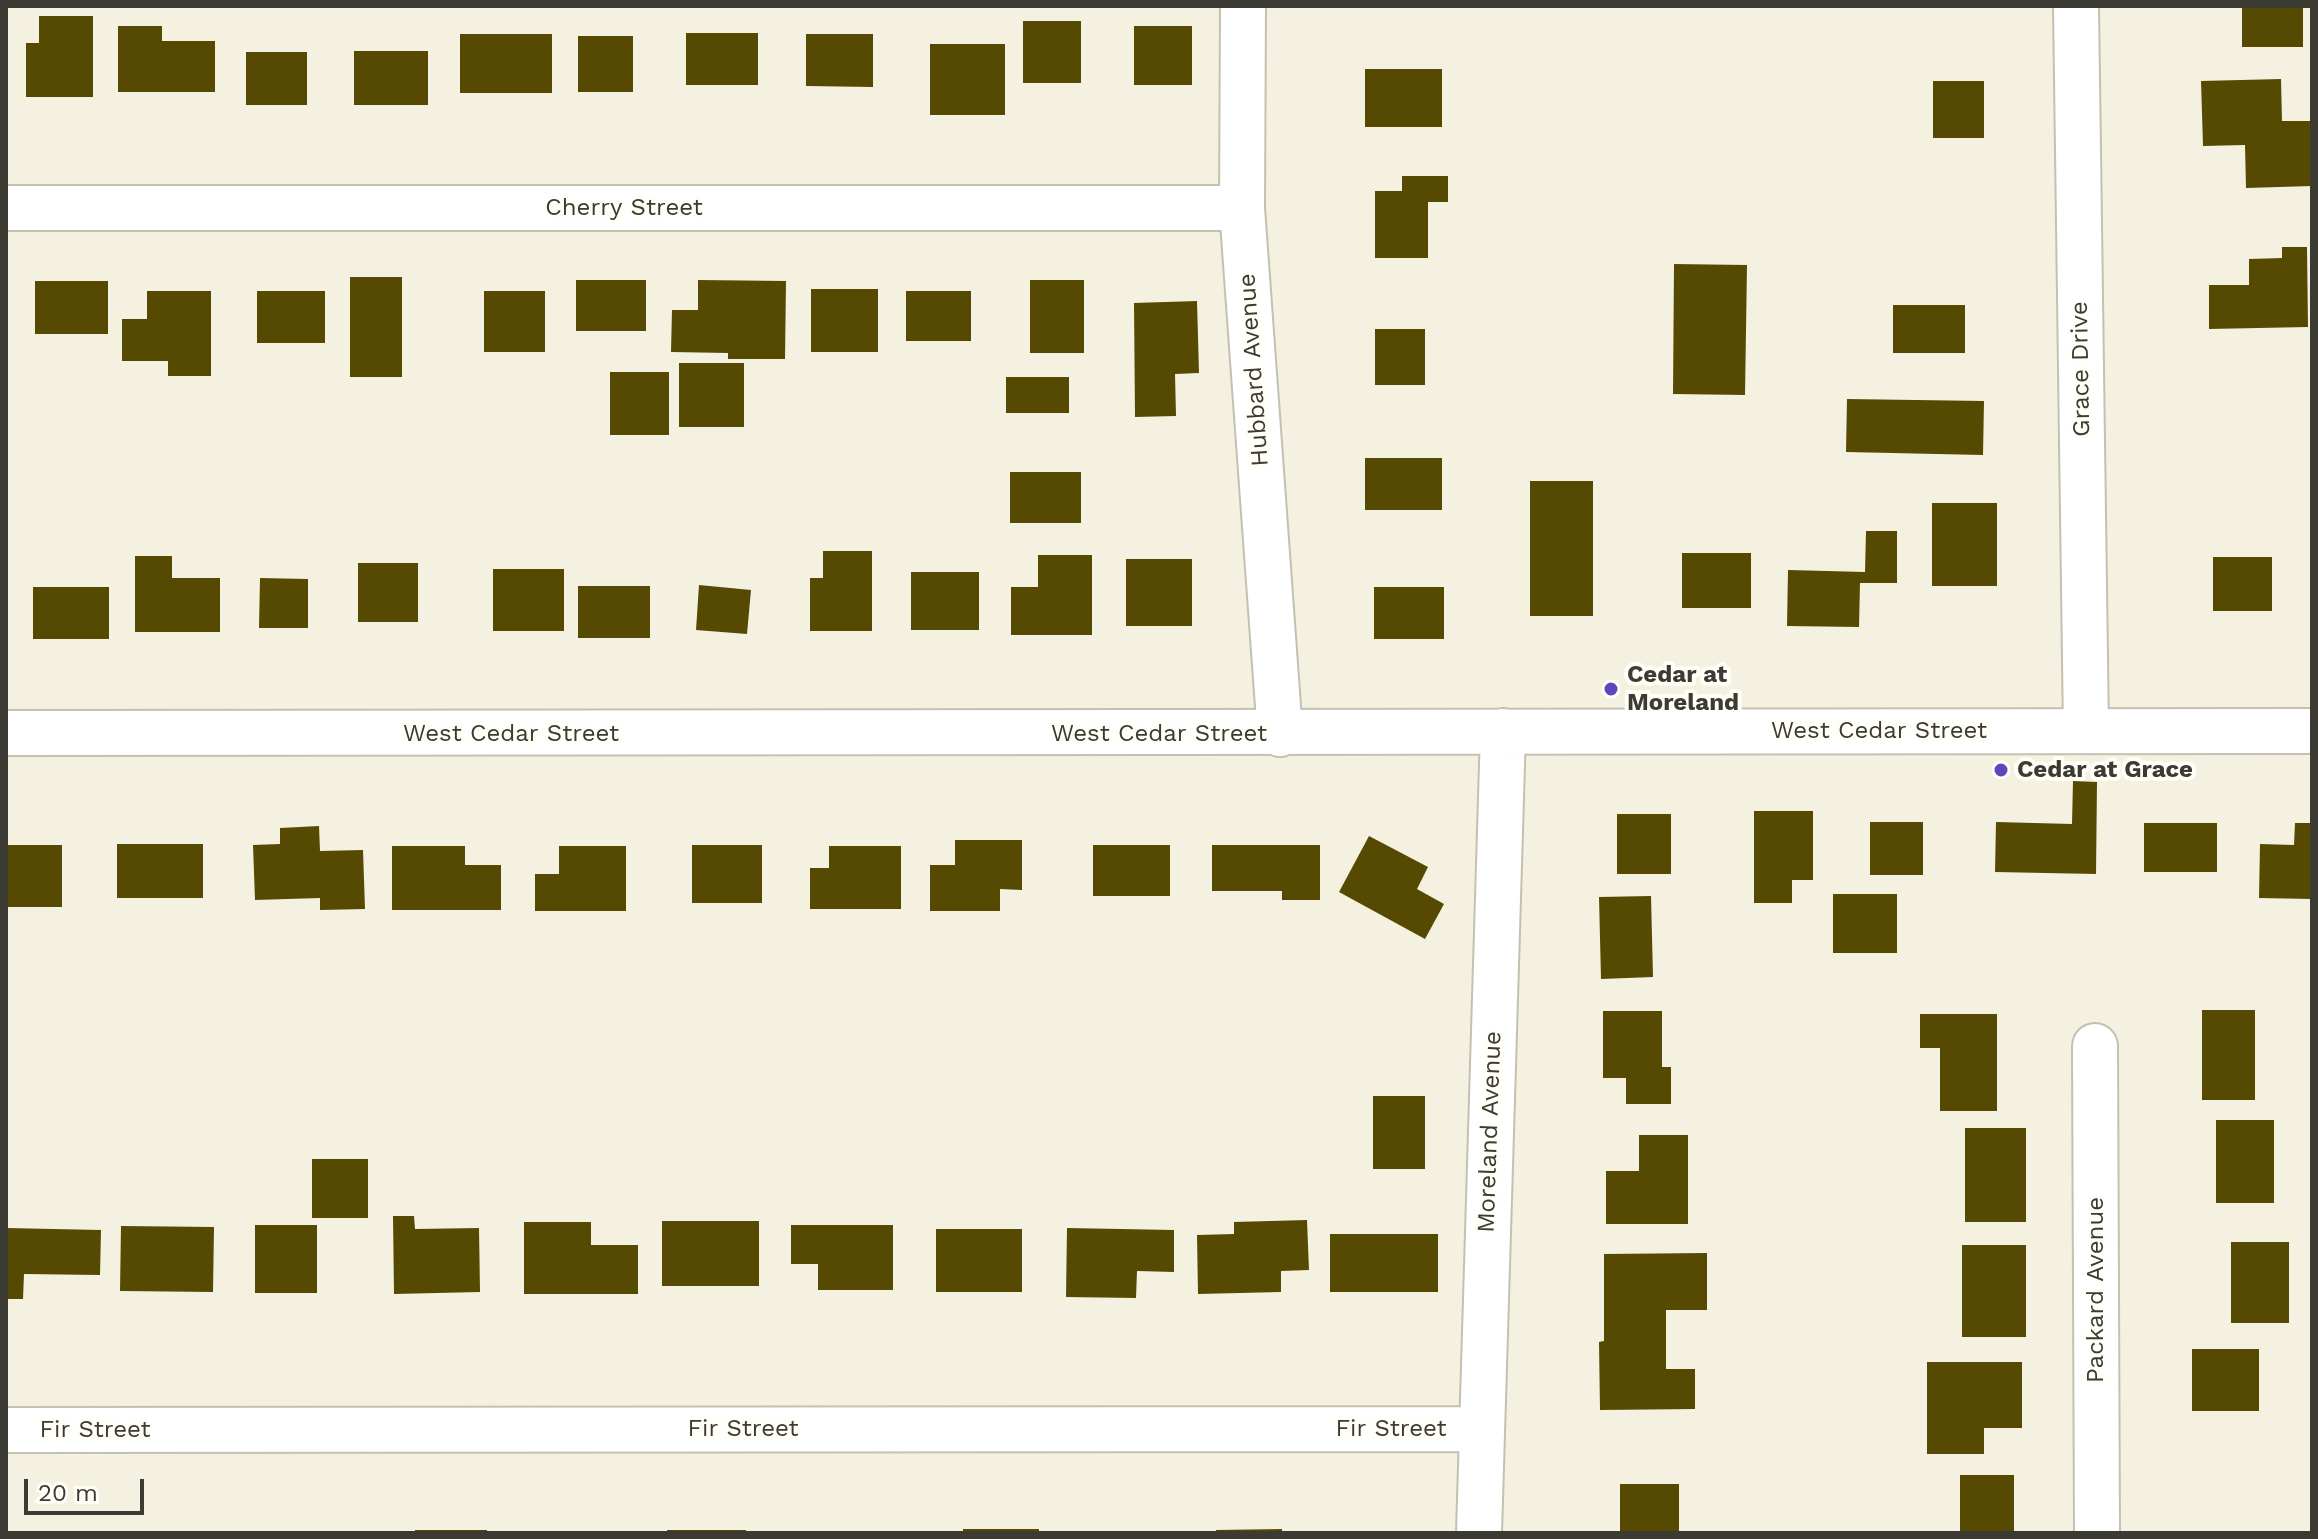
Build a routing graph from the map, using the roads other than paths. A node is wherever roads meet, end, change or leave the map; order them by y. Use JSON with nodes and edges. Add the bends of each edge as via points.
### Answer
{"nodes":[{"id":1,"x":1243,"y":6,"type":"edge"},
{"id":2,"x":2076,"y":6,"type":"edge"},
{"id":3,"x":6,"y":208,"type":"edge"},
{"id":4,"x":1242,"y":208,"type":"junction"},
{"id":5,"x":1503,"y":731,"type":"junction"},
{"id":6,"x":2086,"y":731,"type":"junction"},
{"id":7,"x":2312,"y":731,"type":"edge"},
{"id":8,"x":6,"y":733,"type":"edge"},
{"id":9,"x":1280,"y":734,"type":"junction"},
{"id":10,"x":2095,"y":1046,"type":"dead end"},
{"id":11,"x":1480,"y":1429,"type":"junction"},
{"id":12,"x":6,"y":1430,"type":"edge"},
{"id":13,"x":1479,"y":1533,"type":"edge"},
{"id":14,"x":2097,"y":1533,"type":"edge"}],
"edges":[{"from":1,"to":4,"type":"street","name":"Hubbard Avenue"},
{"from":2,"to":6,"type":"street","name":"Grace Drive"},
{"from":3,"to":4,"type":"street","name":"Cherry Street"},
{"from":4,"to":9,"type":"street","name":"Hubbard Avenue"},
{"from":5,"to":6,"type":"street","name":"West Cedar Street"},
{"from":5,"to":9,"type":"street","name":"West Cedar Street"},
{"from":5,"to":11,"type":"street","name":"Moreland Avenue"},
{"from":6,"to":7,"type":"street","name":"West Cedar Street"},
{"from":8,"to":9,"type":"street","name":"West Cedar Street"},
{"from":10,"to":14,"type":"street","name":"Packard Avenue"},
{"from":11,"to":12,"type":"street","name":"Fir Street"},
{"from":11,"to":13,"type":"street","name":"Moreland Avenue"}]}
